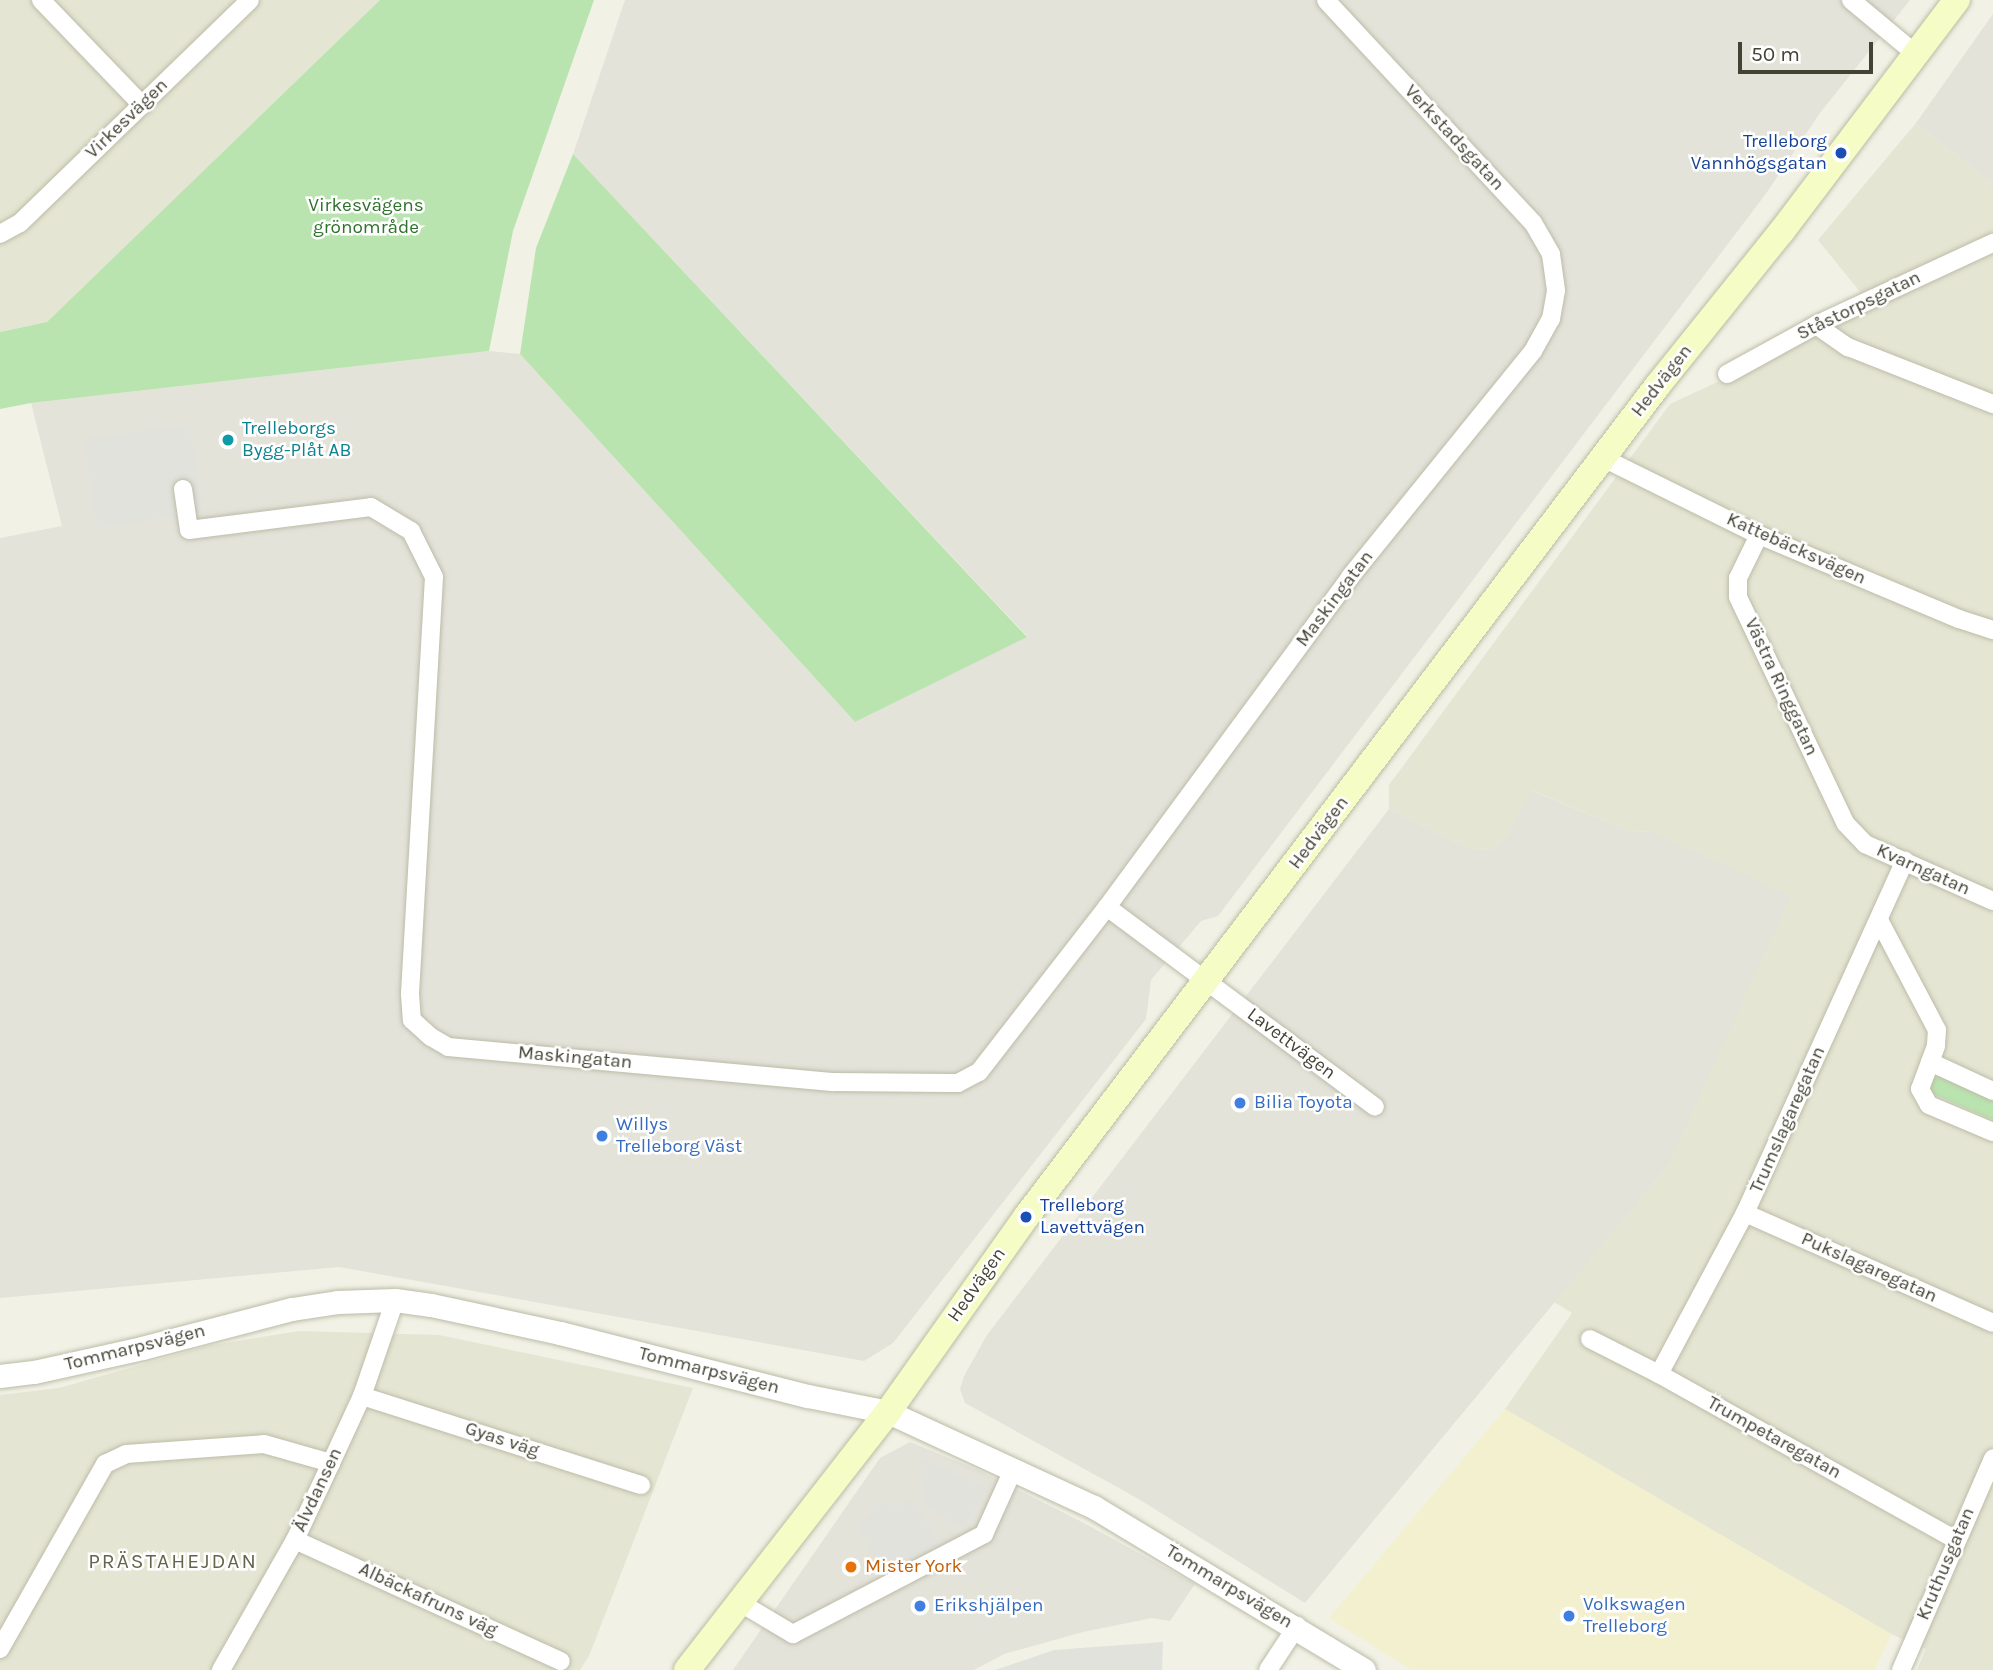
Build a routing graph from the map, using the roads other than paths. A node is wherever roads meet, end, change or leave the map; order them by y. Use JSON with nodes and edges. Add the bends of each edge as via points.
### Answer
{"nodes":[{"id":1,"x":41,"y":0,"type":"edge"},
{"id":2,"x":250,"y":0,"type":"edge"},
{"id":3,"x":1326,"y":0,"type":"edge"},
{"id":4,"x":1851,"y":0,"type":"edge"},
{"id":5,"x":1957,"y":0,"type":"edge"},
{"id":6,"x":1917,"y":55,"type":"junction"},
{"id":7,"x":142,"y":105,"type":"junction"},
{"id":8,"x":0,"y":234,"type":"edge"},
{"id":9,"x":1993,"y":243,"type":"edge"},
{"id":10,"x":1556,"y":290,"type":"joint"},
{"id":11,"x":1816,"y":325,"type":"junction"},
{"id":12,"x":1727,"y":374,"type":"dead end"},
{"id":13,"x":1993,"y":404,"type":"edge"},
{"id":14,"x":1602,"y":458,"type":"junction"},
{"id":15,"x":183,"y":489,"type":"dead end"},
{"id":16,"x":1759,"y":535,"type":"junction"},
{"id":17,"x":1993,"y":630,"type":"edge"},
{"id":18,"x":1855,"y":835,"type":"joint"},
{"id":19,"x":1905,"y":861,"type":"junction"},
{"id":20,"x":1993,"y":901,"type":"edge"},
{"id":21,"x":1107,"y":907,"type":"junction"},
{"id":22,"x":1879,"y":920,"type":"junction"},
{"id":23,"x":1207,"y":980,"type":"junction"},
{"id":24,"x":1930,"y":1062,"type":"junction"},
{"id":25,"x":1993,"y":1091,"type":"edge"},
{"id":26,"x":1376,"y":1107,"type":"dead end"},
{"id":27,"x":1993,"y":1132,"type":"edge"},
{"id":28,"x":1745,"y":1213,"type":"junction"},
{"id":29,"x":395,"y":1300,"type":"junction"},
{"id":30,"x":1993,"y":1323,"type":"edge"},
{"id":31,"x":1590,"y":1339,"type":"dead end"},
{"id":32,"x":1659,"y":1374,"type":"junction"},
{"id":33,"x":0,"y":1376,"type":"edge"},
{"id":34,"x":362,"y":1396,"type":"junction"},
{"id":35,"x":888,"y":1412,"type":"junction"},
{"id":36,"x":1993,"y":1458,"type":"edge"},
{"id":37,"x":331,"y":1463,"type":"junction"},
{"id":38,"x":1013,"y":1470,"type":"junction"},
{"id":39,"x":641,"y":1485,"type":"dead end"},
{"id":40,"x":295,"y":1540,"type":"junction"},
{"id":41,"x":1956,"y":1540,"type":"junction"},
{"id":42,"x":739,"y":1602,"type":"junction"},
{"id":43,"x":1297,"y":1626,"type":"junction"},
{"id":44,"x":0,"y":1649,"type":"edge"},
{"id":45,"x":561,"y":1661,"type":"dead end"},
{"id":46,"x":221,"y":1670,"type":"edge"},
{"id":47,"x":687,"y":1670,"type":"edge"},
{"id":48,"x":1268,"y":1670,"type":"edge"},
{"id":49,"x":1364,"y":1670,"type":"edge"},
{"id":50,"x":1900,"y":1670,"type":"edge"}],
"edges":[{"from":1,"to":7,"type":"street"},
{"from":2,"to":7,"type":"street","name":"Virkesvägen"},
{"from":3,"to":10,"type":"street","name":"Verkstadsgatan","via":[[1533,223],[1551,254]]},
{"from":4,"to":6,"type":"street"},
{"from":5,"to":6,"type":"main road","name":"Hedvägen"},
{"from":6,"to":14,"type":"main road","name":"Hedvägen"},
{"from":7,"to":8,"type":"street","name":"Virkesvägen","via":[[20,223]]},
{"from":9,"to":11,"type":"street","name":"Ståstorpsgatan"},
{"from":10,"to":21,"type":"street","name":"Maskingatan","via":[[1551,319],[1534,351],[1350,577]]},
{"from":11,"to":12,"type":"street","name":"Ståstorpsgatan"},
{"from":11,"to":13,"type":"street","via":[[1848,347]]},
{"from":14,"to":16,"type":"street","name":"Kattebäcksvägen"},
{"from":14,"to":23,"type":"main road","name":"Hedvägen"},
{"from":15,"to":21,"type":"street","name":"Maskingatan","via":[[189,530],[371,507],[411,531],[434,578],[410,994],[412,1020],[448,1047],[834,1082],[958,1083],[979,1072]]},
{"from":16,"to":17,"type":"street","name":"Kattebäcksvägen"},
{"from":16,"to":18,"type":"street","name":"Västra Ringgatan","via":[[1738,578],[1738,597]]},
{"from":18,"to":19,"type":"street","name":"Kvarngatan"},
{"from":19,"to":20,"type":"street","name":"Kvarngatan"},
{"from":19,"to":22,"type":"street","name":"Trumslagaregatan"},
{"from":21,"to":23,"type":"street"},
{"from":22,"to":24,"type":"street","via":[[1937,1030]]},
{"from":22,"to":28,"type":"street","name":"Trumslagaregatan"},
{"from":23,"to":26,"type":"street","name":"Lavettvägen"},
{"from":23,"to":35,"type":"main road","name":"Hedvägen","via":[[1026,1217]]},
{"from":24,"to":25,"type":"street"},
{"from":24,"to":27,"type":"street","via":[[1920,1089],[1928,1105]]},
{"from":28,"to":30,"type":"street","name":"Pukslagaregatan"},
{"from":28,"to":32,"type":"street","name":"Trumslagaregatan"},
{"from":29,"to":33,"type":"street","name":"Tommarpsvägen","via":[[292,1309],[130,1351]]},
{"from":29,"to":34,"type":"street","name":"Älvdansen"},
{"from":29,"to":35,"type":"street","name":"Tommarpsvägen"},
{"from":31,"to":32,"type":"street","name":"Trumpetaregatan"},
{"from":32,"to":41,"type":"street","name":"Trumpetaregatan"},
{"from":34,"to":37,"type":"street","name":"Älvdansen"},
{"from":34,"to":39,"type":"street","name":"Gyas väg"},
{"from":35,"to":38,"type":"street","name":"Tommarpsvägen"},
{"from":35,"to":42,"type":"main road","name":"Hedvägen"},
{"from":36,"to":41,"type":"street","name":"Kruthusgatan"},
{"from":37,"to":40,"type":"street","name":"Älvdansen"},
{"from":37,"to":44,"type":"street","via":[[264,1444],[126,1454],[105,1464]]},
{"from":38,"to":42,"type":"street","via":[[984,1534],[793,1634]]},
{"from":38,"to":43,"type":"street","name":"Tommarpsvägen","via":[[1094,1507]]},
{"from":40,"to":45,"type":"street","name":"Albäckafruns väg"},
{"from":40,"to":46,"type":"street","name":"Älvdansen"},
{"from":41,"to":50,"type":"street","name":"Kruthusgatan"},
{"from":42,"to":47,"type":"main road","name":"Hedvägen"},
{"from":43,"to":48,"type":"street"},
{"from":43,"to":49,"type":"street","name":"Tommarpsvägen"}]}
